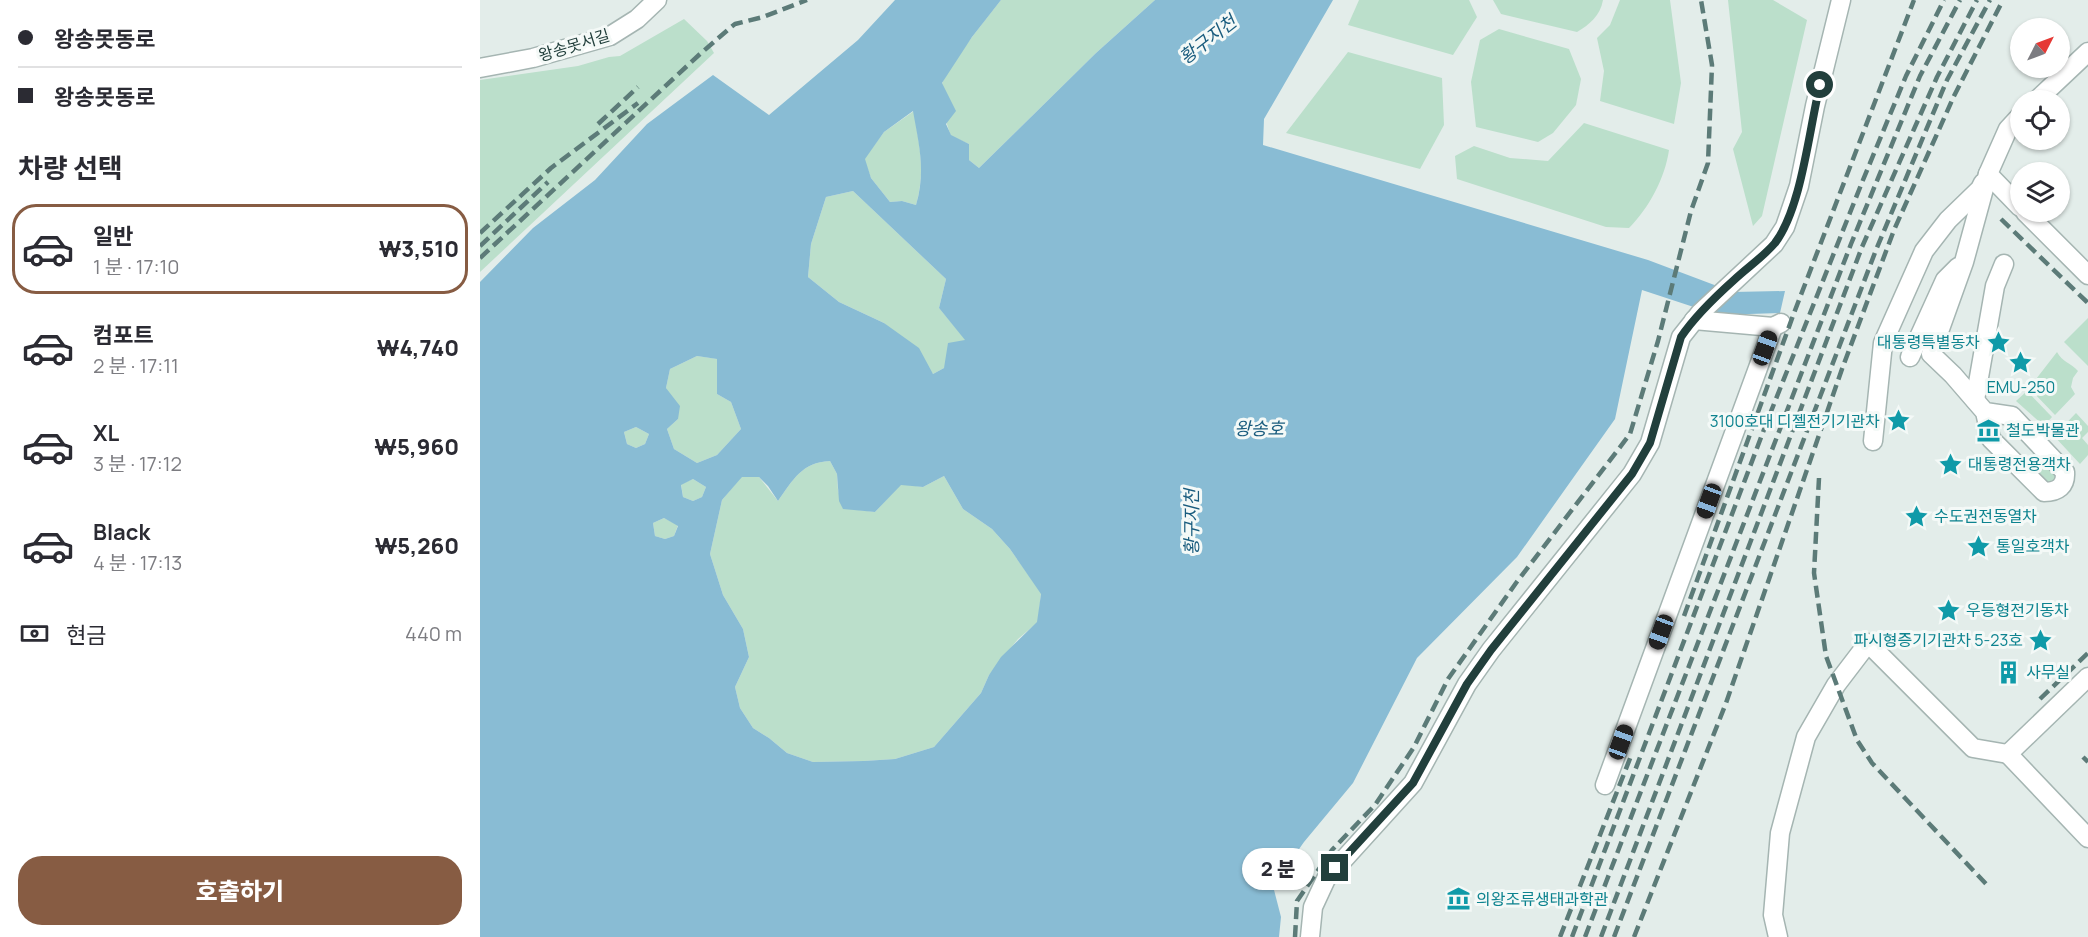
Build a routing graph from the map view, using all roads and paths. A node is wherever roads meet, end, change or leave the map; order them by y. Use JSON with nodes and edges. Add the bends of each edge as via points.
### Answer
{"nodes":[{"id":1,"x":657,"y":0,"type":"edge"},
{"id":2,"x":1841,"y":0,"type":"edge"},
{"id":3,"x":2088,"y":52,"type":"edge"},
{"id":4,"x":480,"y":68,"type":"edge"},
{"id":5,"x":2048,"y":90,"type":"edge"},
{"id":6,"x":2010,"y":127,"type":"edge"},
{"id":7,"x":1988,"y":174,"type":"junction"},
{"id":8,"x":2010,"y":197,"type":"edge"},
{"id":9,"x":2035,"y":222,"type":"edge"},
{"id":10,"x":1964,"y":262,"type":"junction"},
{"id":11,"x":2004,"y":264,"type":"dead end"},
{"id":12,"x":2088,"y":275,"type":"edge"},
{"id":13,"x":1697,"y":316,"type":"junction"},
{"id":14,"x":1910,"y":357,"type":"dead end"},
{"id":15,"x":1980,"y":406,"type":"junction"},
{"id":16,"x":1873,"y":441,"type":"dead end"},
{"id":17,"x":2088,"y":677,"type":"edge"},
{"id":18,"x":2008,"y":754,"type":"junction"},
{"id":19,"x":1605,"y":785,"type":"dead end"},
{"id":20,"x":2088,"y":838,"type":"edge"},
{"id":21,"x":1310,"y":937,"type":"edge"},
{"id":22,"x":1778,"y":937,"type":"edge"}],
"edges":[{"from":1,"to":4,"type":"street","name":"왕송못서길","via":[[610,36]]},
{"from":2,"to":13,"type":"street","via":[[1799,186],[1785,227],[1774,244]]},
{"from":3,"to":5,"type":"street"},
{"from":6,"to":7,"type":"street"},
{"from":7,"to":8,"type":"street"},
{"from":7,"to":10,"type":"street"},
{"from":7,"to":16,"type":"street","via":[[1980,189],[1924,250],[1883,343]]},
{"from":9,"to":12,"type":"street"},
{"from":10,"to":14,"type":"street","via":[[1945,280]]},
{"from":10,"to":15,"type":"street","via":[[1931,354]]},
{"from":11,"to":15,"type":"street","via":[[1995,286]]},
{"from":13,"to":19,"type":"street","via":[[1777,325]]},
{"from":13,"to":21,"type":"street","via":[[1681,337],[1650,443],[1632,474],[1491,650],[1467,684],[1413,783],[1326,879],[1313,907]]},
{"from":15,"to":15,"type":"street","via":[[2012,416],[2065,472],[2062,487],[2044,492],[1991,439]]},
{"from":17,"to":18,"type":"street"},
{"from":18,"to":20,"type":"street"},
{"from":18,"to":22,"type":"street","via":[[1973,748],[1868,643],[1836,686],[1806,737],[1780,833],[1773,915]]}]}
